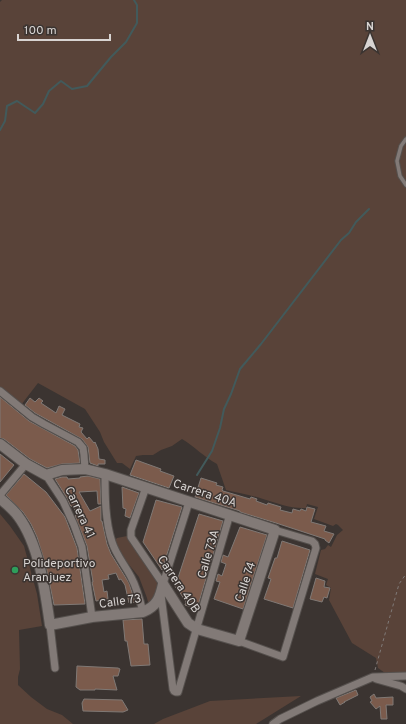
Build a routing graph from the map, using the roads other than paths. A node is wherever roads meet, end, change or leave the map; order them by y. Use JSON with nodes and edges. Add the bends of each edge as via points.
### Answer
{"nodes":[{"id":1,"x":406,"y":139,"type":"edge"},
{"id":2,"x":406,"y":185,"type":"edge"},
{"id":3,"x":0,"y":391,"type":"edge"},
{"id":4,"x":0,"y":444,"type":"edge"},
{"id":5,"x":26,"y":464,"type":"junction"},
{"id":6,"x":85,"y":468,"type":"junction"},
{"id":7,"x":106,"y":474,"type":"junction"},
{"id":8,"x":46,"y":475,"type":"junction"},
{"id":9,"x":146,"y":487,"type":"junction"},
{"id":10,"x":0,"y":497,"type":"edge"},
{"id":11,"x":190,"y":502,"type":"junction"},
{"id":12,"x":230,"y":514,"type":"junction"},
{"id":13,"x":275,"y":530,"type":"junction"},
{"id":14,"x":163,"y":584,"type":"junction"},
{"id":15,"x":161,"y":595,"type":"junction"},
{"id":16,"x":143,"y":612,"type":"junction"},
{"id":17,"x":92,"y":617,"type":"junction"},
{"id":18,"x":50,"y":625,"type":"junction"},
{"id":19,"x":197,"y":629,"type":"junction"},
{"id":20,"x":239,"y":641,"type":"junction"},
{"id":21,"x":283,"y":657,"type":"joint"},
{"id":22,"x":55,"y":668,"type":"dead end"},
{"id":23,"x":373,"y":676,"type":"junction"},
{"id":24,"x":406,"y":676,"type":"edge"},
{"id":25,"x":406,"y":690,"type":"edge"},
{"id":26,"x":273,"y":724,"type":"edge"}],
"edges":[{"from":1,"to":2,"type":"lane","via":[[397,161],[400,176]]},
{"from":3,"to":6,"type":"street","via":[[38,421],[78,442],[83,448]]},
{"from":4,"to":5,"type":"street","name":"Carrera 41"},
{"from":5,"to":8,"type":"street","name":"Carrera 41"},
{"from":5,"to":10,"type":"street"},
{"from":6,"to":7,"type":"street","name":"Carrera 40A"},
{"from":6,"to":8,"type":"street","name":"Carrera 40A","via":[[62,470]]},
{"from":7,"to":9,"type":"street","name":"Carrera 40A"},
{"from":7,"to":16,"type":"street","via":[[106,499],[112,541],[117,555],[136,587]]},
{"from":8,"to":17,"type":"street","name":"Carrera 41","via":[[63,501],[82,547]]},
{"from":9,"to":11,"type":"street","name":"Carrera 40A"},
{"from":9,"to":14,"type":"street","name":"Carrera 40B","via":[[131,530],[131,537]]},
{"from":10,"to":18,"type":"street","via":[[17,515],[36,550]]},
{"from":11,"to":12,"type":"street","name":"Carrera 40A"},
{"from":11,"to":14,"type":"street","name":"Calle 73"},
{"from":12,"to":13,"type":"street","name":"Carrera 40A"},
{"from":12,"to":19,"type":"street","name":"Calle 73A"},
{"from":13,"to":20,"type":"street","name":"Calle 74"},
{"from":13,"to":21,"type":"street","name":"Carrera 40A","via":[[312,541],[316,548]]},
{"from":14,"to":15,"type":"street","name":"Calle 73"},
{"from":14,"to":19,"type":"street","name":"Carrera 40B","via":[[188,623]]},
{"from":15,"to":16,"type":"street","name":"Calle 73","via":[[151,609]]},
{"from":15,"to":19,"type":"street","name":"Calle 73A","via":[[173,689],[176,692]]},
{"from":16,"to":17,"type":"street","name":"Calle 73"},
{"from":17,"to":18,"type":"street","name":"Calle 73"},
{"from":18,"to":22,"type":"street"},
{"from":19,"to":20,"type":"street","name":"Carrera 40B"},
{"from":20,"to":21,"type":"street","name":"Carrera 40B"},
{"from":23,"to":24,"type":"street"},
{"from":23,"to":25,"type":"street"},
{"from":23,"to":26,"type":"street"}]}
